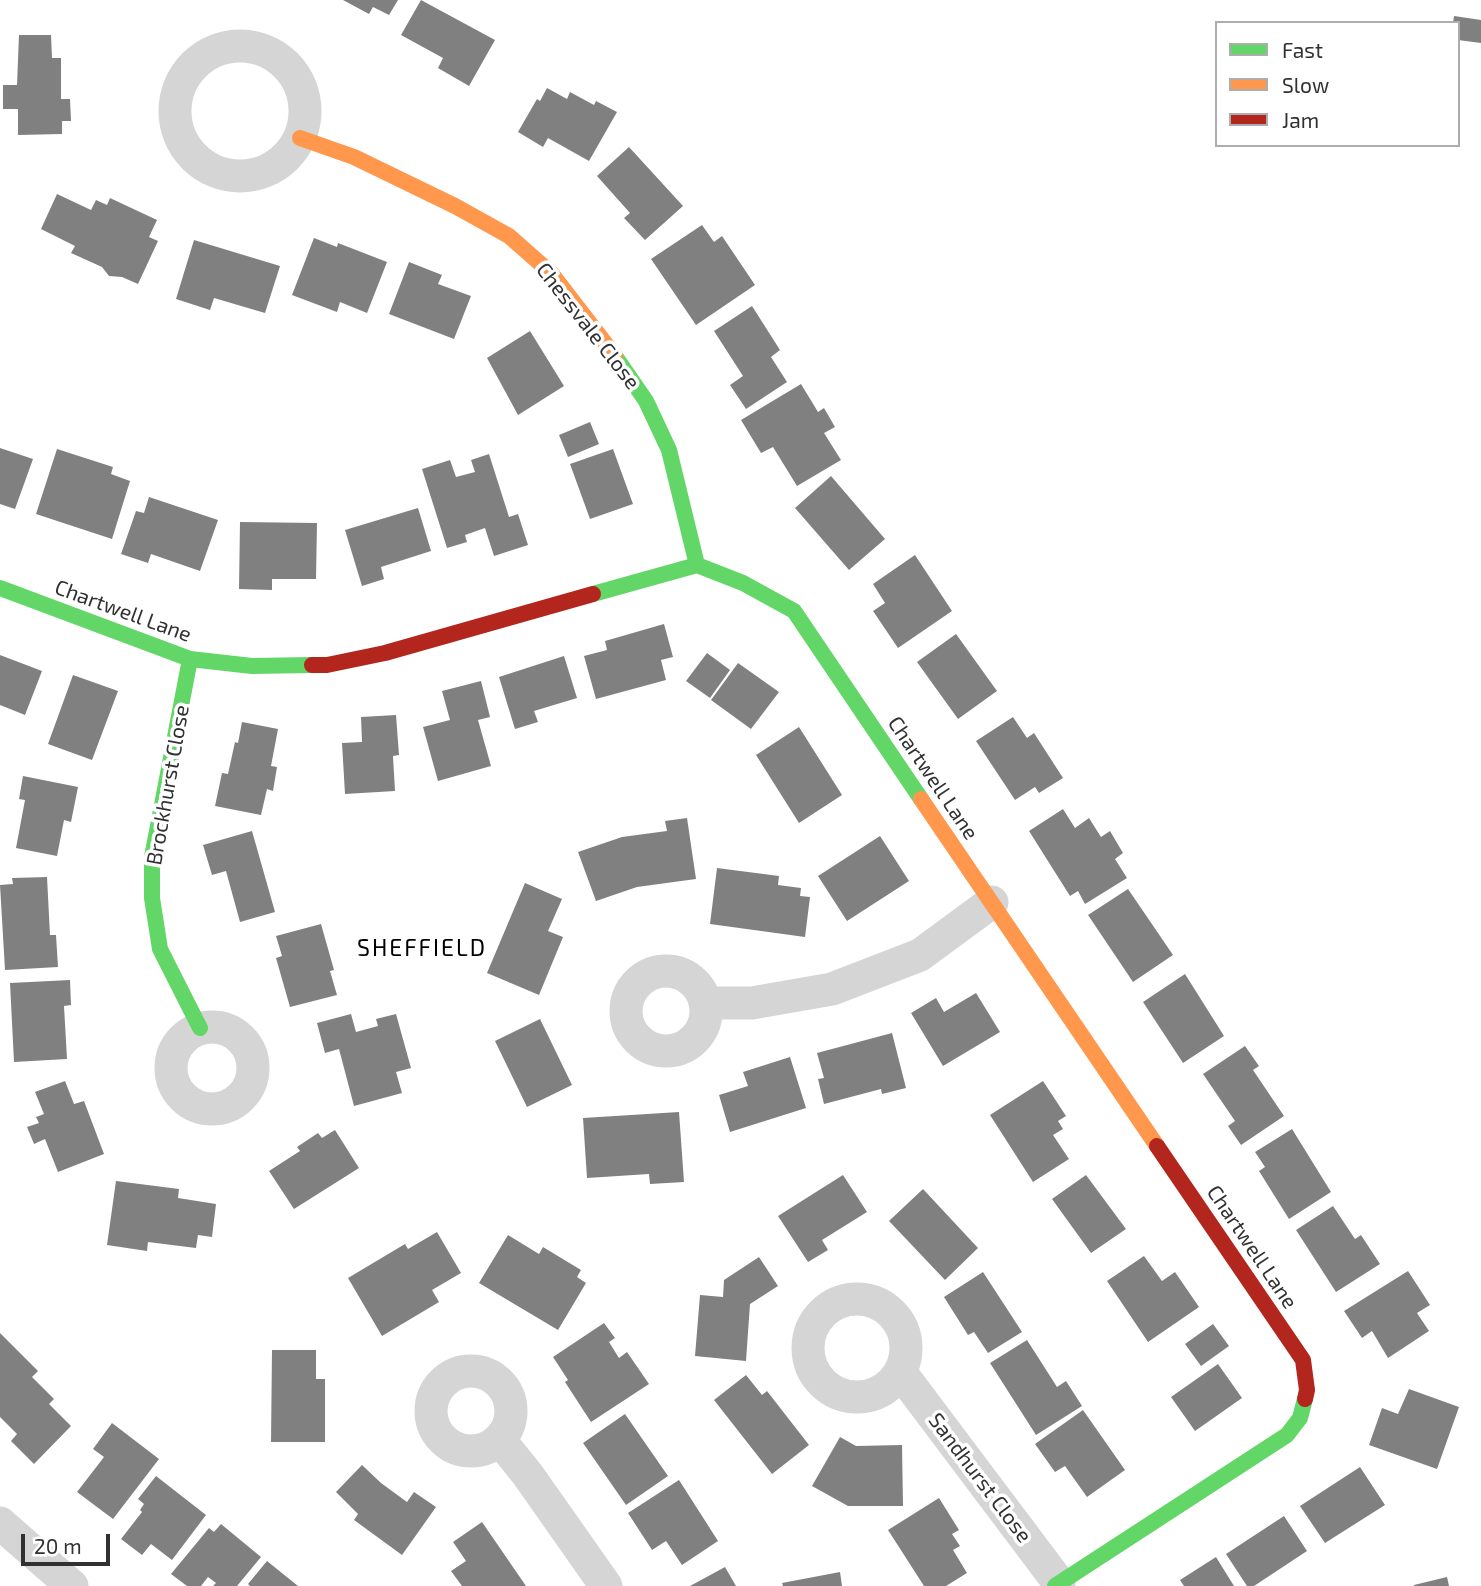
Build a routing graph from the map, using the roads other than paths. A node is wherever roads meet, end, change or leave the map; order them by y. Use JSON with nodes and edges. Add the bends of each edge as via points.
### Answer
{"nodes":[{"id":1,"x":300,"y":138,"type":"dead end"},
{"id":2,"x":697,"y":565,"type":"junction"},
{"id":3,"x":0,"y":587,"type":"edge"},
{"id":4,"x":190,"y":659,"type":"junction"},
{"id":5,"x":992,"y":902,"type":"junction"},
{"id":6,"x":705,"y":1003,"type":"dead end"},
{"id":7,"x":201,"y":1028,"type":"dead end"},
{"id":8,"x":901,"y":1373,"type":"dead end"},
{"id":9,"x":499,"y":1439,"type":"dead end"},
{"id":10,"x":0,"y":1522,"type":"edge"},
{"id":11,"x":1057,"y":1585,"type":"edge"},
{"id":12,"x":72,"y":1586,"type":"edge"},
{"id":13,"x":606,"y":1586,"type":"edge"}],
"edges":[{"from":1,"to":2,"type":"street","name":"Chessvale Close","via":[[455,206],[509,236],[551,273],[646,401],[669,450]]},
{"from":2,"to":4,"type":"street","name":"Chartwell Lane","via":[[385,653],[327,665],[252,666]]},
{"from":2,"to":5,"type":"street","name":"Chartwell Lane","via":[[794,611]]},
{"from":3,"to":4,"type":"street","name":"Chartwell Lane"},
{"from":4,"to":7,"type":"street","name":"Brockhurst Close","via":[[152,857],[152,898],[160,949]]},
{"from":5,"to":6,"type":"street","via":[[920,955],[832,989],[752,1003]]},
{"from":5,"to":11,"type":"street","name":"Chartwell Lane","via":[[1303,1360],[1307,1390],[1300,1418],[1287,1436]]},
{"from":8,"to":11,"type":"street","name":"Sandhurst Close"},
{"from":9,"to":13,"type":"street"},
{"from":10,"to":12,"type":"street"}]}
